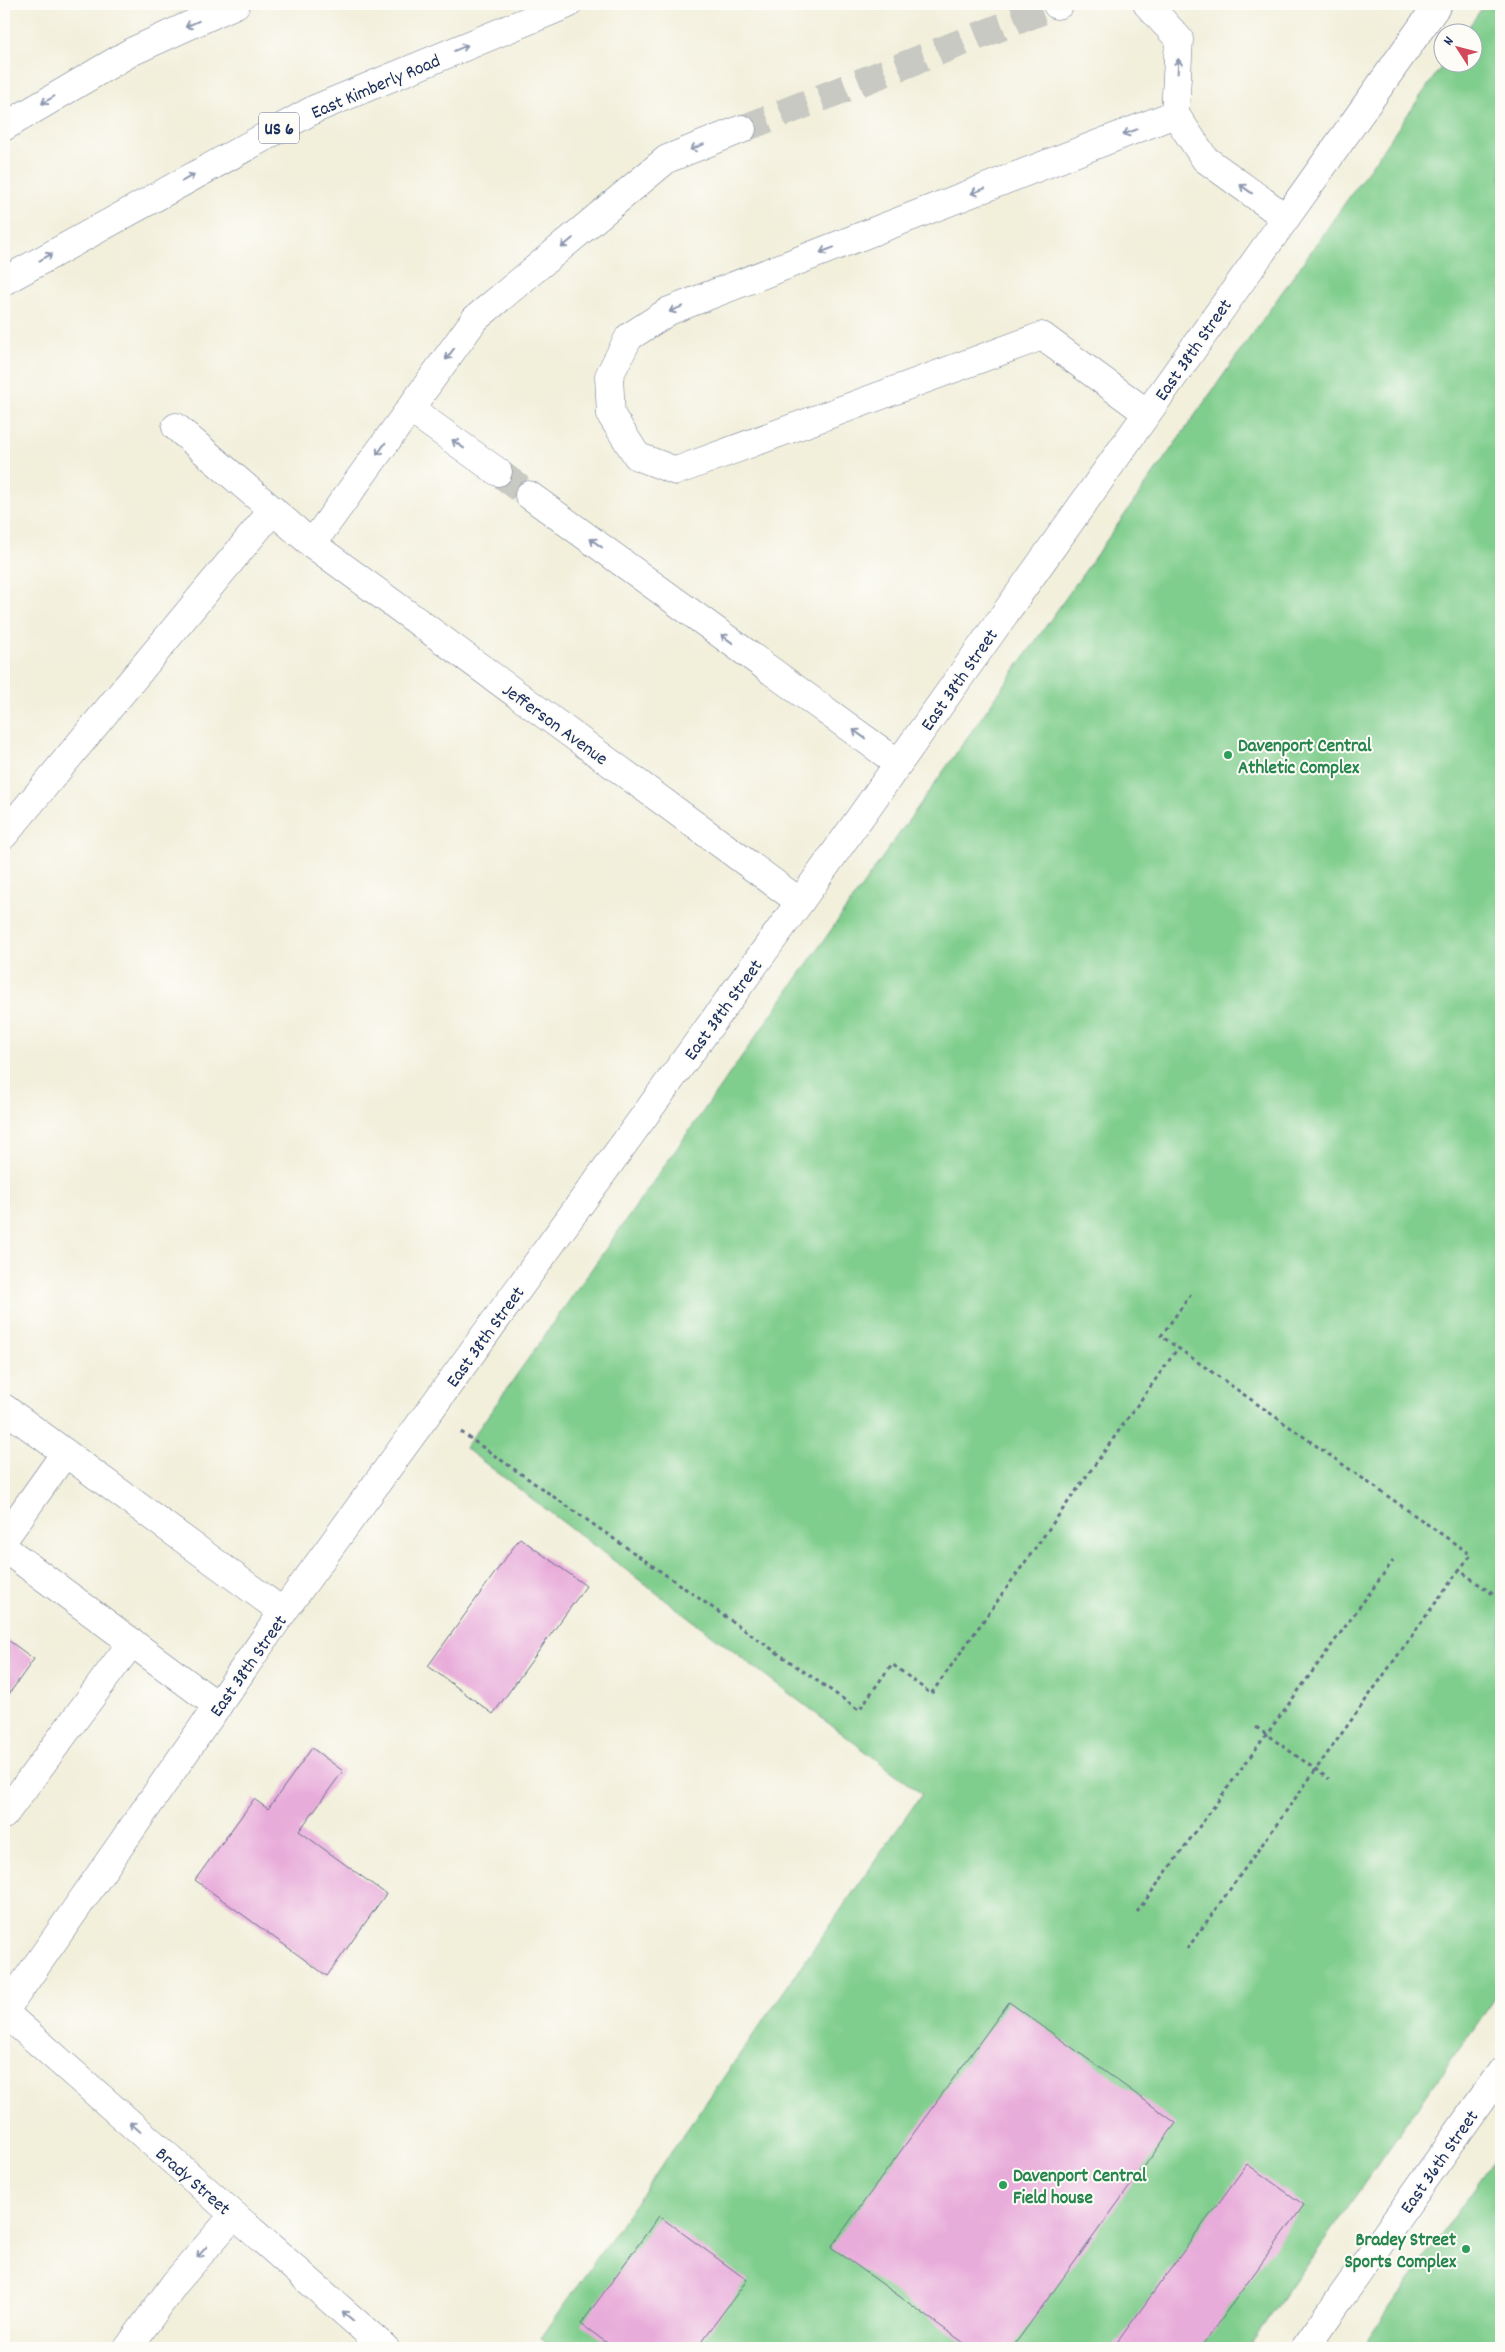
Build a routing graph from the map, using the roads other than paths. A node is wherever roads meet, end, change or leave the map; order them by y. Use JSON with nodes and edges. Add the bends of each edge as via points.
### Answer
{"nodes":[{"id":1,"x":236,"y":4,"type":"edge"},
{"id":2,"x":568,"y":4,"type":"edge"},
{"id":3,"x":1147,"y":4,"type":"edge"},
{"id":4,"x":1438,"y":4,"type":"edge"},
{"id":5,"x":1175,"y":114,"type":"junction"},
{"id":6,"x":4,"y":127,"type":"edge"},
{"id":7,"x":742,"y":129,"type":"tunnel mouth"},
{"id":8,"x":1286,"y":218,"type":"junction"},
{"id":9,"x":4,"y":281,"type":"edge"},
{"id":10,"x":410,"y":409,"type":"junction"},
{"id":11,"x":1147,"y":413,"type":"junction"},
{"id":12,"x":176,"y":428,"type":"dead end"},
{"id":13,"x":498,"y":472,"type":"tunnel mouth"},
{"id":14,"x":529,"y":495,"type":"tunnel mouth"},
{"id":15,"x":273,"y":510,"type":"junction"},
{"id":16,"x":312,"y":544,"type":"junction"},
{"id":17,"x":898,"y":763,"type":"junction"},
{"id":18,"x":4,"y":835,"type":"edge"},
{"id":19,"x":800,"y":902,"type":"junction"},
{"id":20,"x":4,"y":1408,"type":"edge"},
{"id":21,"x":65,"y":1453,"type":"junction"},
{"id":22,"x":4,"y":1540,"type":"edge"},
{"id":23,"x":4,"y":1548,"type":"edge"},
{"id":24,"x":283,"y":1612,"type":"junction"},
{"id":25,"x":132,"y":1642,"type":"junction"},
{"id":26,"x":218,"y":1706,"type":"junction"},
{"id":27,"x":4,"y":1815,"type":"edge"},
{"id":28,"x":4,"y":2012,"type":"edge"},
{"id":29,"x":1501,"y":2072,"type":"edge"},
{"id":30,"x":234,"y":2215,"type":"junction"},
{"id":31,"x":128,"y":2348,"type":"edge"},
{"id":32,"x":385,"y":2348,"type":"edge"},
{"id":33,"x":1305,"y":2348,"type":"edge"}],
"edges":[{"from":1,"to":6,"type":"main road","one_way":true,"via":[[131,52]]},
{"from":9,"to":2,"type":"main road","name":"East Kimberly Road","number":"US 6","one_way":true,"via":[[315,109]]},
{"from":5,"to":3,"type":"main road","one_way":true,"via":[[1179,39]]},
{"from":4,"to":8,"type":"main road","name":"East 38th Street"},
{"from":8,"to":5,"type":"main road","one_way":true,"via":[[1204,159]]},
{"from":5,"to":11,"type":"main road","one_way":true,"via":[[669,311],[629,337],[609,376],[611,415],[637,456],[676,471],[1042,336]]},
{"from":7,"to":10,"type":"main road","one_way":true,"via":[[667,159],[474,320]]},
{"from":8,"to":11,"type":"main road","name":"East 38th Street"},
{"from":13,"to":10,"type":"main road","one_way":true},
{"from":10,"to":16,"type":"main road","one_way":true},
{"from":11,"to":17,"type":"main road","name":"East 38th Street"},
{"from":12,"to":15,"type":"main road","name":"Jefferson Avenue"},
{"from":17,"to":14,"type":"main road","one_way":true},
{"from":15,"to":16,"type":"main road","name":"Jefferson Avenue"},
{"from":15,"to":18,"type":"main road"},
{"from":16,"to":19,"type":"main road","name":"Jefferson Avenue"},
{"from":17,"to":19,"type":"main road","name":"East 38th Street"},
{"from":19,"to":24,"type":"main road","name":"East 38th Street"},
{"from":20,"to":21,"type":"main road"},
{"from":21,"to":22,"type":"main road"},
{"from":21,"to":24,"type":"main road"},
{"from":23,"to":25,"type":"main road"},
{"from":24,"to":26,"type":"main road","name":"East 38th Street"},
{"from":25,"to":26,"type":"main road"},
{"from":25,"to":27,"type":"main road"},
{"from":26,"to":28,"type":"main road","name":"East 38th Street"},
{"from":30,"to":28,"type":"main road","name":"Brady Street","one_way":true},
{"from":29,"to":33,"type":"main road","name":"East 36th Street"},
{"from":30,"to":31,"type":"main road","one_way":true,"via":[[176,2283]]},
{"from":32,"to":30,"type":"main road","name":"Brady Street","one_way":true}]}
